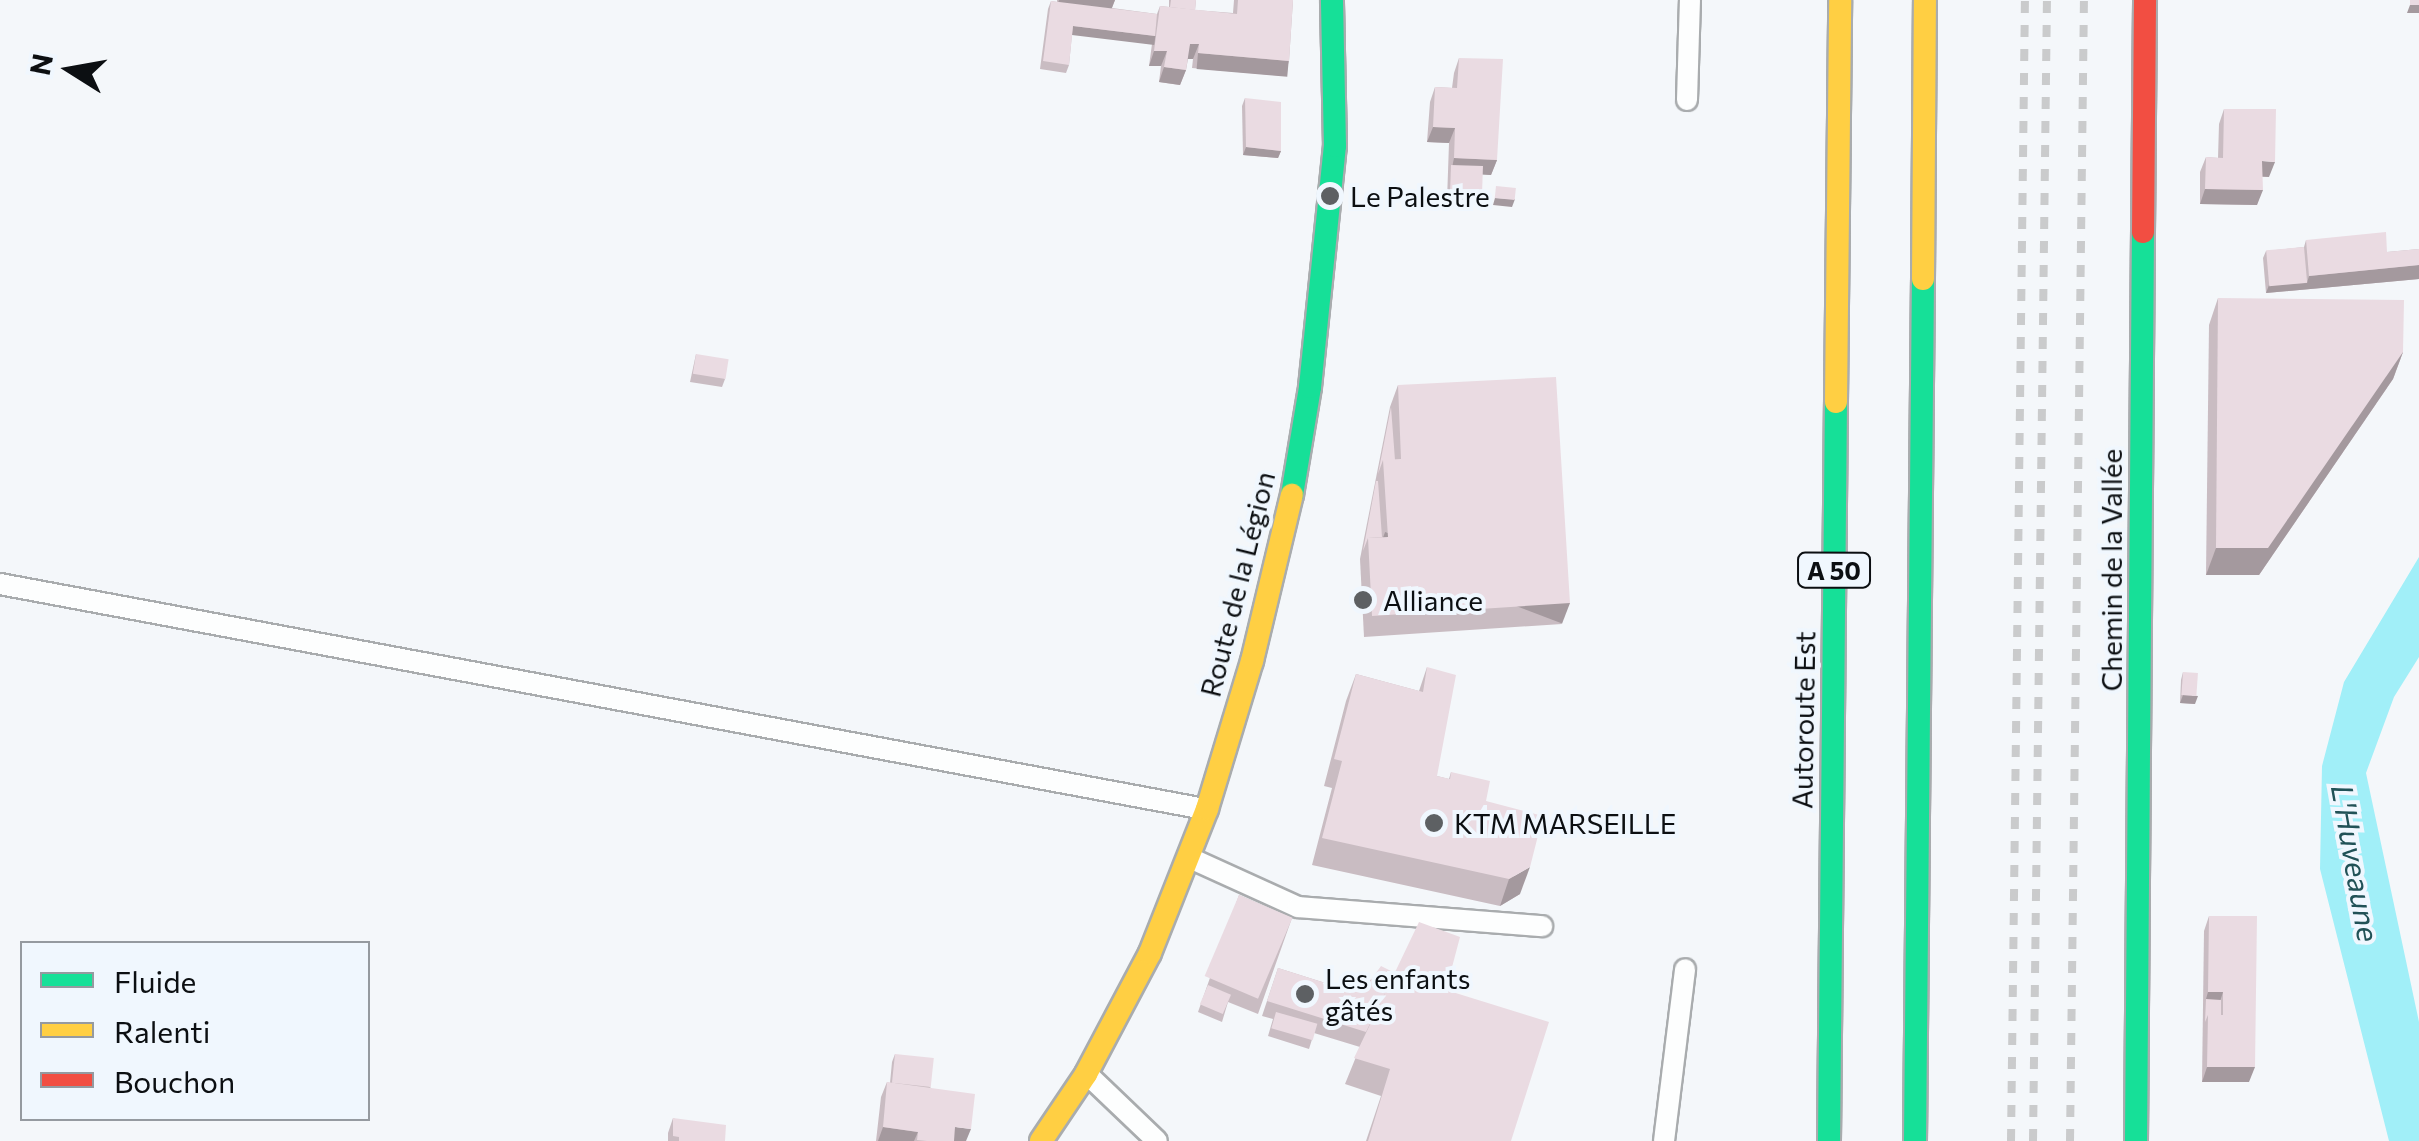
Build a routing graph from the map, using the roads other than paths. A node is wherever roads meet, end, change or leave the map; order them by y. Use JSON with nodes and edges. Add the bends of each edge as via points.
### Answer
{"nodes":[{"id":1,"x":1332,"y":0,"type":"edge"},
{"id":2,"x":1690,"y":0,"type":"edge"},
{"id":3,"x":1840,"y":0,"type":"edge"},
{"id":4,"x":1925,"y":0,"type":"edge"},
{"id":5,"x":2146,"y":0,"type":"edge"},
{"id":6,"x":1687,"y":100,"type":"dead end"},
{"id":7,"x":0,"y":584,"type":"edge"},
{"id":8,"x":1207,"y":809,"type":"junction"},
{"id":9,"x":1188,"y":857,"type":"junction"},
{"id":10,"x":1542,"y":926,"type":"dead end"},
{"id":11,"x":1686,"y":969,"type":"dead end"},
{"id":12,"x":1086,"y":1074,"type":"junction"},
{"id":13,"x":1042,"y":1141,"type":"edge"},
{"id":14,"x":1158,"y":1141,"type":"edge"},
{"id":15,"x":1664,"y":1141,"type":"edge"},
{"id":16,"x":1828,"y":1141,"type":"edge"},
{"id":17,"x":1915,"y":1141,"type":"edge"},
{"id":18,"x":2136,"y":1141,"type":"edge"}],
"edges":[{"from":1,"to":8,"type":"main road","name":"Route de la Légion","via":[[1335,146],[1310,387],[1252,661]]},
{"from":2,"to":6,"type":"lane"},
{"from":3,"to":16,"type":"main road","name":"Autoroute Est","number":"A 50"},
{"from":4,"to":17,"type":"main road"},
{"from":5,"to":18,"type":"main road","name":"Chemin de la Vallée"},
{"from":7,"to":8,"type":"lane"},
{"from":8,"to":9,"type":"main road","name":"Route de la Légion"},
{"from":9,"to":10,"type":"lane","via":[[1298,906]]},
{"from":9,"to":12,"type":"main road","name":"Route de la Légion","via":[[1150,953]]},
{"from":11,"to":15,"type":"lane"},
{"from":12,"to":13,"type":"main road","name":"Route de la Légion"},
{"from":12,"to":14,"type":"lane"}]}
